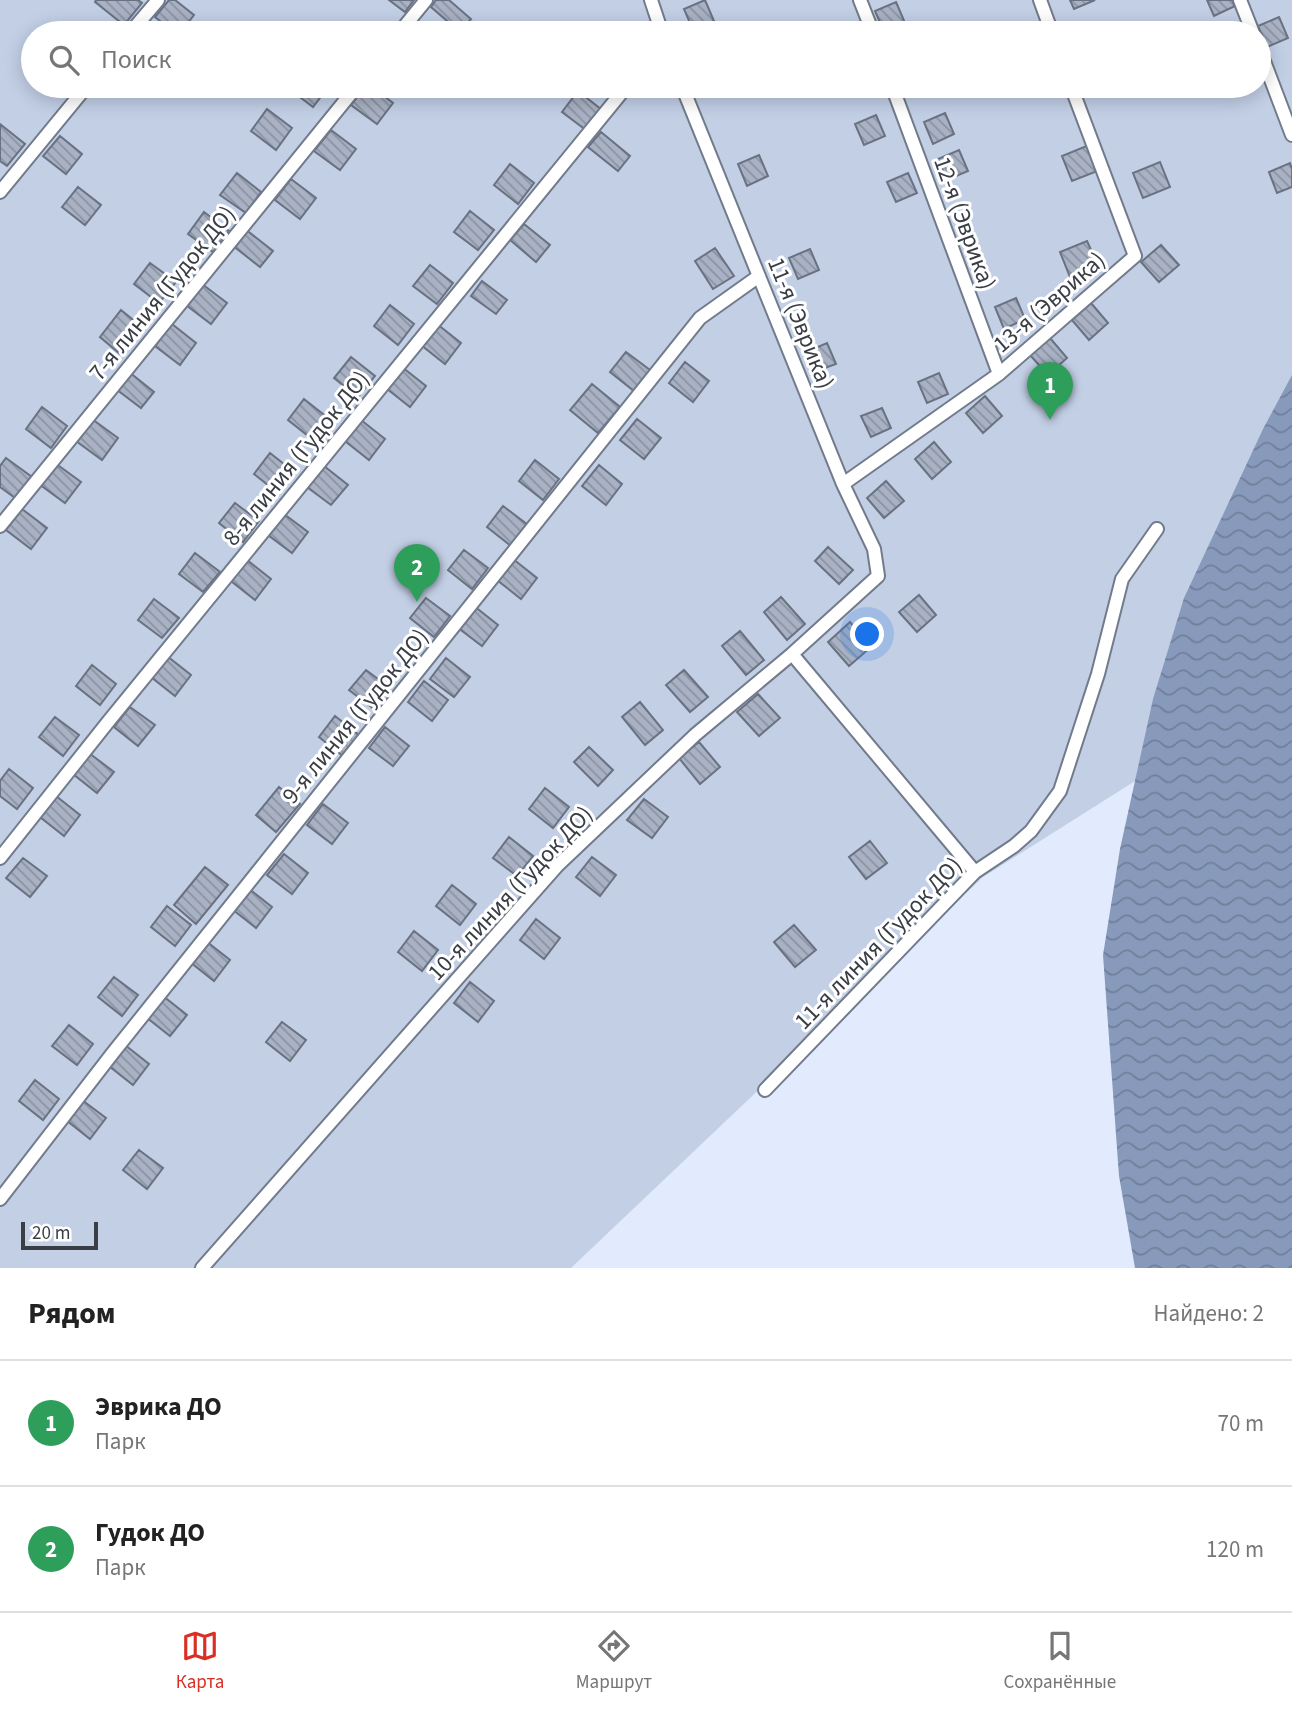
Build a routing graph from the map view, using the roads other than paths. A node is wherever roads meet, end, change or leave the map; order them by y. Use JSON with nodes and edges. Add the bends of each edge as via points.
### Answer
{"nodes":[{"id":1,"x":158,"y":0,"type":"edge"},
{"id":2,"x":426,"y":0,"type":"edge"},
{"id":3,"x":651,"y":0,"type":"edge"},
{"id":4,"x":860,"y":0,"type":"edge"},
{"id":5,"x":1040,"y":0,"type":"edge"},
{"id":6,"x":1240,"y":0,"type":"edge"},
{"id":7,"x":141,"y":21,"type":"edge"},
{"id":8,"x":409,"y":21,"type":"edge"},
{"id":9,"x":658,"y":21,"type":"edge"},
{"id":10,"x":868,"y":21,"type":"edge"},
{"id":11,"x":1048,"y":21,"type":"edge"},
{"id":12,"x":1248,"y":21,"type":"edge"},
{"id":13,"x":1271,"y":80,"type":"edge"},
{"id":14,"x":78,"y":98,"type":"edge"},
{"id":15,"x":347,"y":98,"type":"edge"},
{"id":16,"x":617,"y":98,"type":"edge"},
{"id":17,"x":687,"y":98,"type":"edge"},
{"id":18,"x":896,"y":98,"type":"edge"},
{"id":19,"x":1076,"y":98,"type":"edge"},
{"id":20,"x":1292,"y":135,"type":"edge"},
{"id":21,"x":0,"y":192,"type":"edge"},
{"id":22,"x":759,"y":276,"type":"junction"},
{"id":23,"x":999,"y":374,"type":"junction"},
{"id":24,"x":843,"y":484,"type":"junction"},
{"id":25,"x":0,"y":526,"type":"edge"},
{"id":26,"x":1157,"y":528,"type":"dead end"},
{"id":27,"x":878,"y":576,"type":"joint"},
{"id":28,"x":792,"y":654,"type":"junction"},
{"id":29,"x":0,"y":858,"type":"edge"},
{"id":30,"x":975,"y":872,"type":"junction"},
{"id":31,"x":765,"y":1090,"type":"dead end"},
{"id":32,"x":0,"y":1199,"type":"edge"},
{"id":33,"x":202,"y":1268,"type":"edge"}],
"edges":[{"from":1,"to":7,"type":"lane"},
{"from":2,"to":8,"type":"lane"},
{"from":3,"to":9,"type":"lane"},
{"from":4,"to":10,"type":"lane"},
{"from":5,"to":11,"type":"lane"},
{"from":6,"to":12,"type":"lane"},
{"from":13,"to":20,"type":"lane"},
{"from":14,"to":21,"type":"lane"},
{"from":15,"to":25,"type":"lane","name":"7-я линия (Гудок ДО)"},
{"from":16,"to":29,"type":"lane","name":"8-я линия (Гудок ДО)"},
{"from":17,"to":22,"type":"lane","name":"11-я (Эврика)"},
{"from":18,"to":23,"type":"lane","name":"12-я (Эврика)"},
{"from":19,"to":23,"type":"lane","name":"13-я (Эврика)","via":[[1135,256]]},
{"from":22,"to":24,"type":"lane","name":"11-я (Эврика)"},
{"from":22,"to":32,"type":"lane","name":"9-я линия (Гудок ДО)","via":[[699,318]]},
{"from":23,"to":24,"type":"lane","name":"13-я (Эврика)"},
{"from":24,"to":27,"type":"lane","name":"11-я (Эврика)","via":[[874,549]]},
{"from":26,"to":30,"type":"lane","name":"11-я линия (Гудок ДО)","via":[[1122,579],[1098,674],[1060,791],[1031,831]]},
{"from":27,"to":28,"type":"lane","name":"10-я линия (Гудок ДО)"},
{"from":28,"to":30,"type":"lane"},
{"from":28,"to":33,"type":"lane","name":"10-я линия (Гудок ДО)","via":[[695,735],[557,866]]},
{"from":30,"to":31,"type":"lane","name":"11-я линия (Гудок ДО)"}]}
